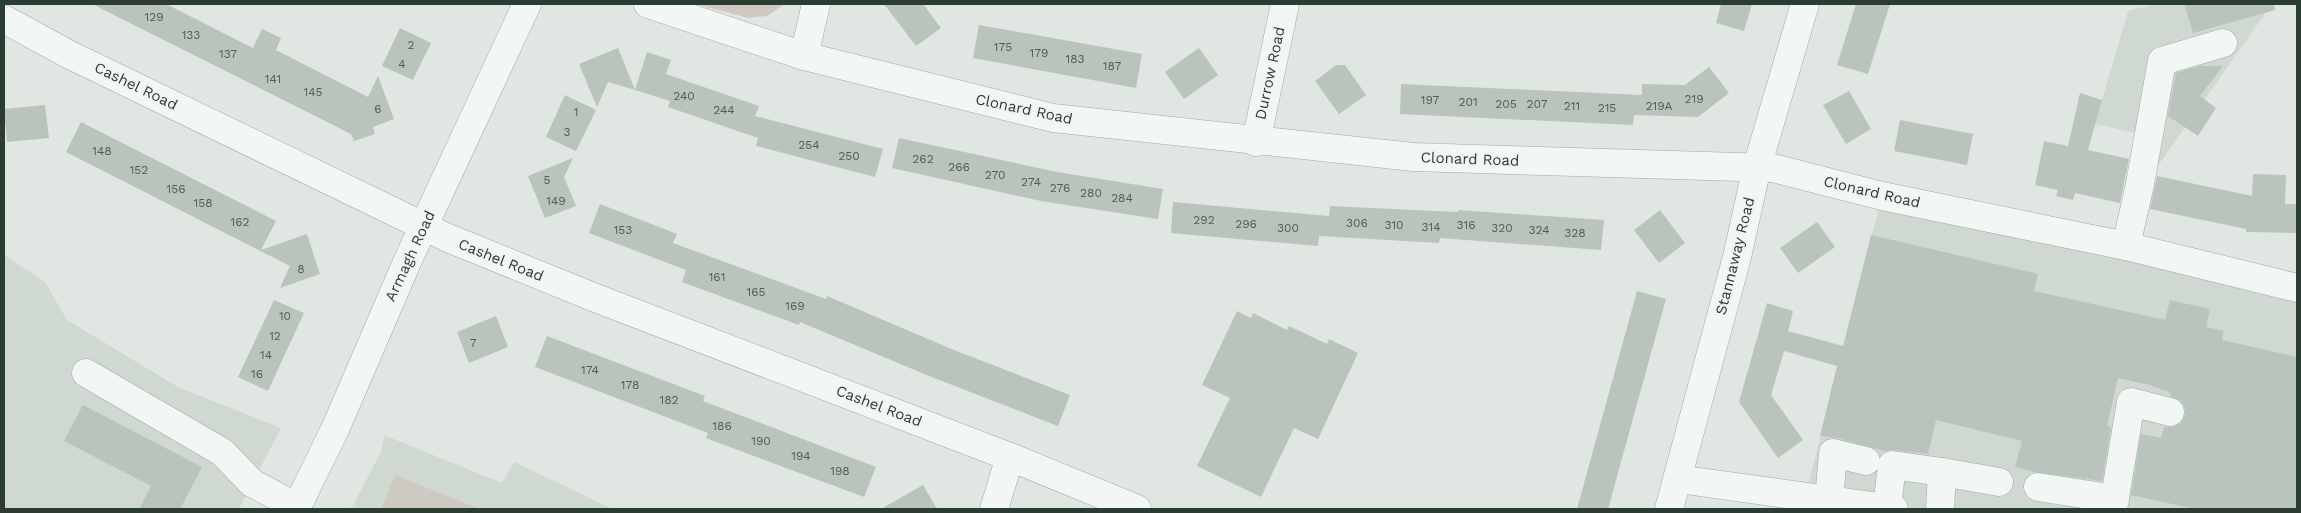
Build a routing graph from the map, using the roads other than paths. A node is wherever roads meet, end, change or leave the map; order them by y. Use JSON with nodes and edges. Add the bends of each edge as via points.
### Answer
{"nodes":[{"id":1,"x":527,"y":4,"type":"edge"},
{"id":2,"x":648,"y":4,"type":"edge"},
{"id":3,"x":816,"y":4,"type":"edge"},
{"id":4,"x":1285,"y":4,"type":"edge"},
{"id":5,"x":1805,"y":4,"type":"edge"},
{"id":6,"x":6,"y":25,"type":"edge"},
{"id":7,"x":2223,"y":42,"type":"dead end"},
{"id":8,"x":804,"y":56,"type":"junction"},
{"id":9,"x":1256,"y":142,"type":"junction"},
{"id":10,"x":1757,"y":166,"type":"junction"},
{"id":11,"x":425,"y":226,"type":"junction"},
{"id":12,"x":2126,"y":246,"type":"junction"},
{"id":13,"x":2297,"y":288,"type":"edge"},
{"id":14,"x":86,"y":373,"type":"dead end"},
{"id":15,"x":2170,"y":412,"type":"dead end"},
{"id":16,"x":1010,"y":457,"type":"junction"},
{"id":17,"x":1866,"y":461,"type":"dead end"},
{"id":18,"x":1942,"y":472,"type":"junction"},
{"id":19,"x":1678,"y":479,"type":"junction"},
{"id":20,"x":1998,"y":482,"type":"dead end"},
{"id":21,"x":2038,"y":487,"type":"dead end"},
{"id":22,"x":1829,"y":500,"type":"junction"},
{"id":23,"x":2114,"y":504,"type":"edge"},
{"id":24,"x":296,"y":508,"type":"edge"},
{"id":25,"x":994,"y":509,"type":"edge"},
{"id":26,"x":1137,"y":509,"type":"edge"},
{"id":27,"x":1669,"y":509,"type":"edge"},
{"id":28,"x":1891,"y":509,"type":"edge"},
{"id":29,"x":1940,"y":509,"type":"edge"}],
"edges":[{"from":1,"to":11,"type":"street","name":"Armagh Road"},
{"from":2,"to":8,"type":"street","name":"Clonard Road"},
{"from":3,"to":8,"type":"street"},
{"from":4,"to":9,"type":"street","name":"Durrow Road"},
{"from":5,"to":10,"type":"street","name":"Stannaway Road"},
{"from":6,"to":11,"type":"street","name":"Cashel Road"},
{"from":7,"to":12,"type":"street","via":[[2162,61]]},
{"from":8,"to":9,"type":"street","name":"Clonard Road","via":[[1053,118]]},
{"from":9,"to":10,"type":"street","name":"Clonard Road","via":[[1413,157]]},
{"from":10,"to":12,"type":"street","name":"Clonard Road","via":[[1882,196]]},
{"from":10,"to":19,"type":"street","name":"Stannaway Road","via":[[1737,257]]},
{"from":11,"to":16,"type":"street","name":"Cashel Road","via":[[593,298]]},
{"from":11,"to":24,"type":"street","name":"Armagh Road","via":[[336,427]]},
{"from":12,"to":13,"type":"street","name":"Clonard Road"},
{"from":14,"to":24,"type":"street","via":[[222,452],[252,483]]},
{"from":15,"to":23,"type":"street","via":[[2131,402]]},
{"from":16,"to":25,"type":"street"},
{"from":16,"to":26,"type":"street","name":"Cashel Road"},
{"from":17,"to":22,"type":"street","via":[[1834,453]]},
{"from":18,"to":20,"type":"street"},
{"from":18,"to":28,"type":"street","via":[[1892,465]]},
{"from":18,"to":29,"type":"street"},
{"from":19,"to":22,"type":"street"},
{"from":19,"to":27,"type":"street","name":"Stannaway Road"},
{"from":21,"to":23,"type":"street"},
{"from":22,"to":28,"type":"street"}]}
